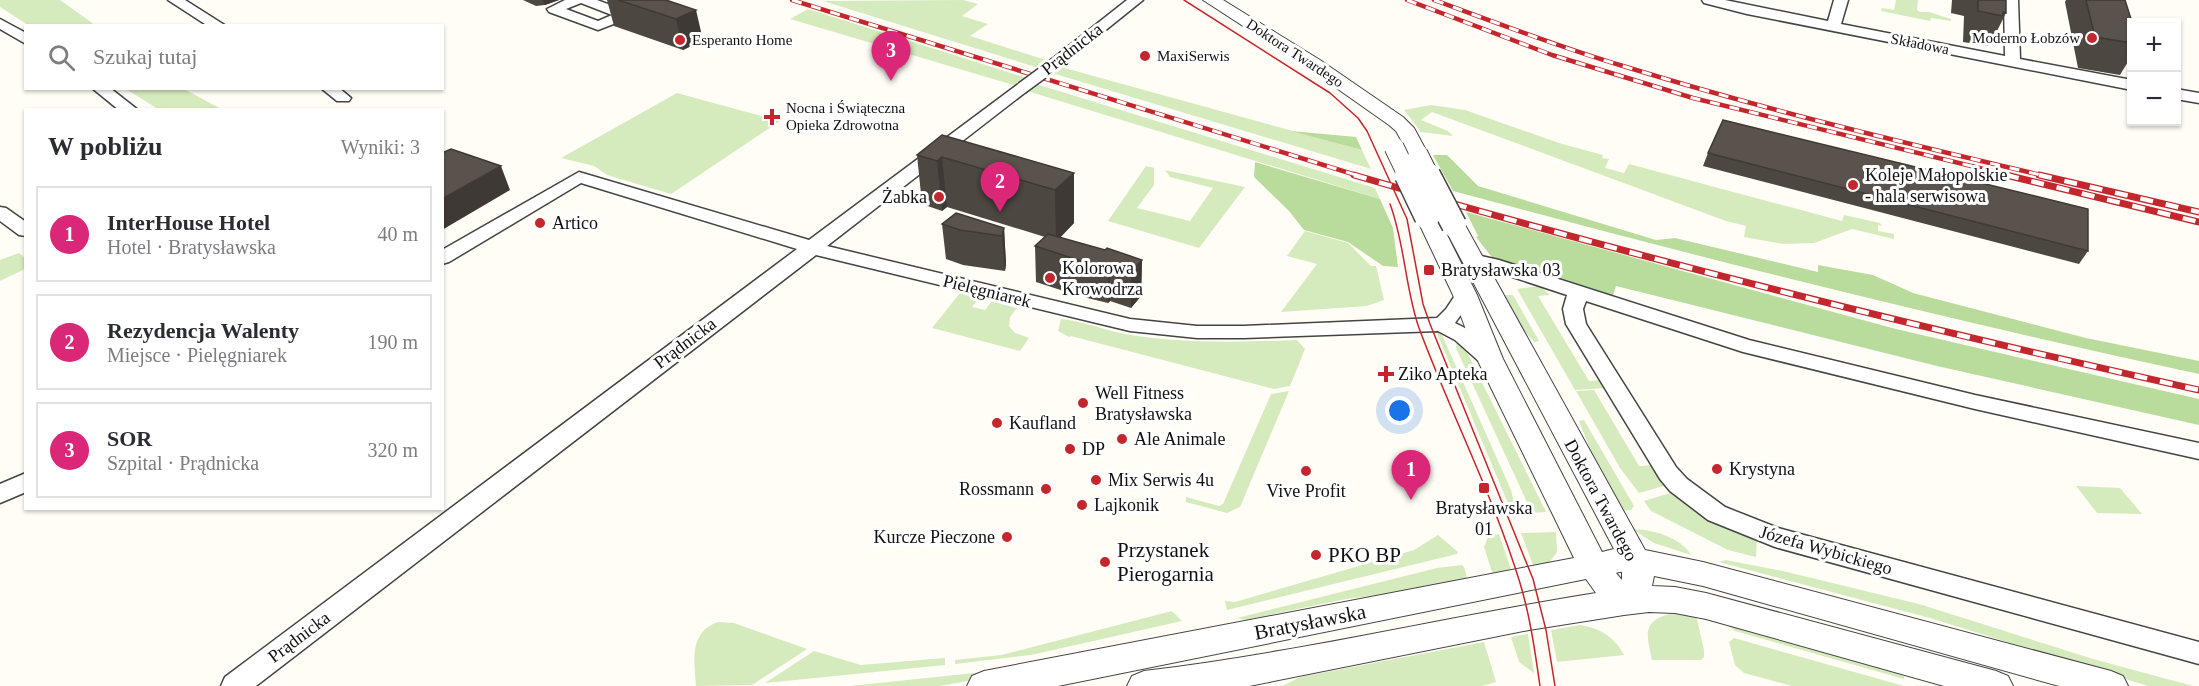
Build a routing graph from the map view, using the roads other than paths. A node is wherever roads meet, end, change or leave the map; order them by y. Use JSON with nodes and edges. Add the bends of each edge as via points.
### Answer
{"nodes":[{"id":1,"x":175,"y":0,"type":"edge"},
{"id":2,"x":578,"y":0,"type":"edge"},
{"id":3,"x":585,"y":0,"type":"edge"},
{"id":4,"x":1136,"y":0,"type":"edge"},
{"id":5,"x":1211,"y":0,"type":"edge"},
{"id":6,"x":1709,"y":0,"type":"edge"},
{"id":7,"x":1842,"y":0,"type":"edge"},
{"id":8,"x":2011,"y":0,"type":"edge"},
{"id":9,"x":0,"y":23,"type":"edge"},
{"id":10,"x":216,"y":24,"type":"edge"},
{"id":11,"x":1833,"y":27,"type":"junction"},
{"id":12,"x":24,"y":39,"type":"edge"},
{"id":13,"x":2013,"y":62,"type":"junction"},
{"id":14,"x":1056,"y":63,"type":"joint"},
{"id":15,"x":2127,"y":84,"type":"edge"},
{"id":16,"x":1022,"y":88,"type":"joint"},
{"id":17,"x":102,"y":90,"type":"edge"},
{"id":18,"x":331,"y":90,"type":"edge"},
{"id":19,"x":2181,"y":95,"type":"edge"},
{"id":20,"x":344,"y":98,"type":"dead end"},
{"id":21,"x":2199,"y":98,"type":"edge"},
{"id":22,"x":1377,"y":107,"type":"junction"},
{"id":23,"x":127,"y":108,"type":"edge"},
{"id":24,"x":0,"y":212,"type":"edge"},
{"id":25,"x":24,"y":230,"type":"edge"},
{"id":26,"x":812,"y":248,"type":"junction"},
{"id":27,"x":444,"y":257,"type":"edge"},
{"id":28,"x":1472,"y":260,"type":"junction"},
{"id":29,"x":1578,"y":293,"type":"junction"},
{"id":30,"x":1465,"y":295,"type":"junction"},
{"id":31,"x":1442,"y":324,"type":"junction"},
{"id":32,"x":1490,"y":359,"type":"junction"},
{"id":33,"x":2199,"y":451,"type":"edge"},
{"id":34,"x":24,"y":482,"type":"edge"},
{"id":35,"x":0,"y":494,"type":"edge"},
{"id":36,"x":1635,"y":560,"type":"junction"},
{"id":37,"x":1593,"y":565,"type":"junction"},
{"id":38,"x":1624,"y":602,"type":"junction"},
{"id":39,"x":2199,"y":653,"type":"edge"},
{"id":40,"x":255,"y":677,"type":"edge"},
{"id":41,"x":235,"y":686,"type":"edge"},
{"id":42,"x":984,"y":686,"type":"edge"},
{"id":43,"x":1144,"y":686,"type":"edge"},
{"id":44,"x":1996,"y":686,"type":"edge"},
{"id":45,"x":2111,"y":686,"type":"edge"}],
"edges":[{"from":1,"to":10,"type":"street"},
{"from":2,"to":3,"type":"street","via":[[554,9],[598,26],[624,15]]},
{"from":4,"to":14,"type":"street","name":"Prądnicka"},
{"from":5,"to":22,"type":"street","name":"Doktora Twardego"},
{"from":6,"to":11,"type":"street","name":"Składowa"},
{"from":7,"to":11,"type":"street"},
{"from":8,"to":13,"type":"street"},
{"from":9,"to":12,"type":"street"},
{"from":11,"to":13,"type":"street","name":"Składowa"},
{"from":13,"to":15,"type":"street","name":"Składowa"},
{"from":14,"to":16,"type":"street","name":"Prądnicka","bridge":true},
{"from":16,"to":26,"type":"street","name":"Prądnicka"},
{"from":17,"to":23,"type":"street"},
{"from":18,"to":20,"type":"street"},
{"from":19,"to":21,"type":"street"},
{"from":22,"to":28,"type":"street","name":"Doktora Twardego","bridge":true,"via":[[1404,129]]},
{"from":22,"to":30,"type":"street","name":"Doktora Twardego","bridge":true},
{"from":24,"to":25,"type":"street"},
{"from":26,"to":27,"type":"street","name":"Pielęgniarek","via":[[579,177]]},
{"from":26,"to":31,"type":"street","name":"Pielęgniarek","via":[[1115,322],[1157,328],[1244,332]]},
{"from":26,"to":40,"type":"street","name":"Prądnicka"},
{"from":28,"to":29,"type":"street"},
{"from":28,"to":36,"type":"street","name":"Doktora Twardego"},
{"from":29,"to":33,"type":"street","via":[[1743,345],[1964,400]]},
{"from":29,"to":39,"type":"street","name":"Józefa Wybickiego","via":[[1573,309],[1576,324],[1668,473],[1678,487],[1703,506],[1775,537]]},
{"from":30,"to":31,"type":"street"},
{"from":30,"to":32,"type":"street","name":"Doktora Twardego"},
{"from":31,"to":32,"type":"street"},
{"from":32,"to":37,"type":"street","name":"Doktora Twardego"},
{"from":34,"to":35,"type":"street"},
{"from":36,"to":37,"type":"street","name":"Bratysławska"},
{"from":36,"to":38,"type":"street","name":"Doktora Twardego","via":[[1640,575],[1637,589]]},
{"from":36,"to":45,"type":"street","via":[[1703,574]]},
{"from":37,"to":38,"type":"street","name":"Doktora Twardego"},
{"from":37,"to":42,"type":"street","name":"Bratysławska"},
{"from":38,"to":43,"type":"street","name":"Bratysławska","via":[[1232,675]]},
{"from":38,"to":44,"type":"street","via":[[1675,600],[1706,606]]},
{"from":40,"to":41,"type":"street","name":"Prądnicka"}]}
